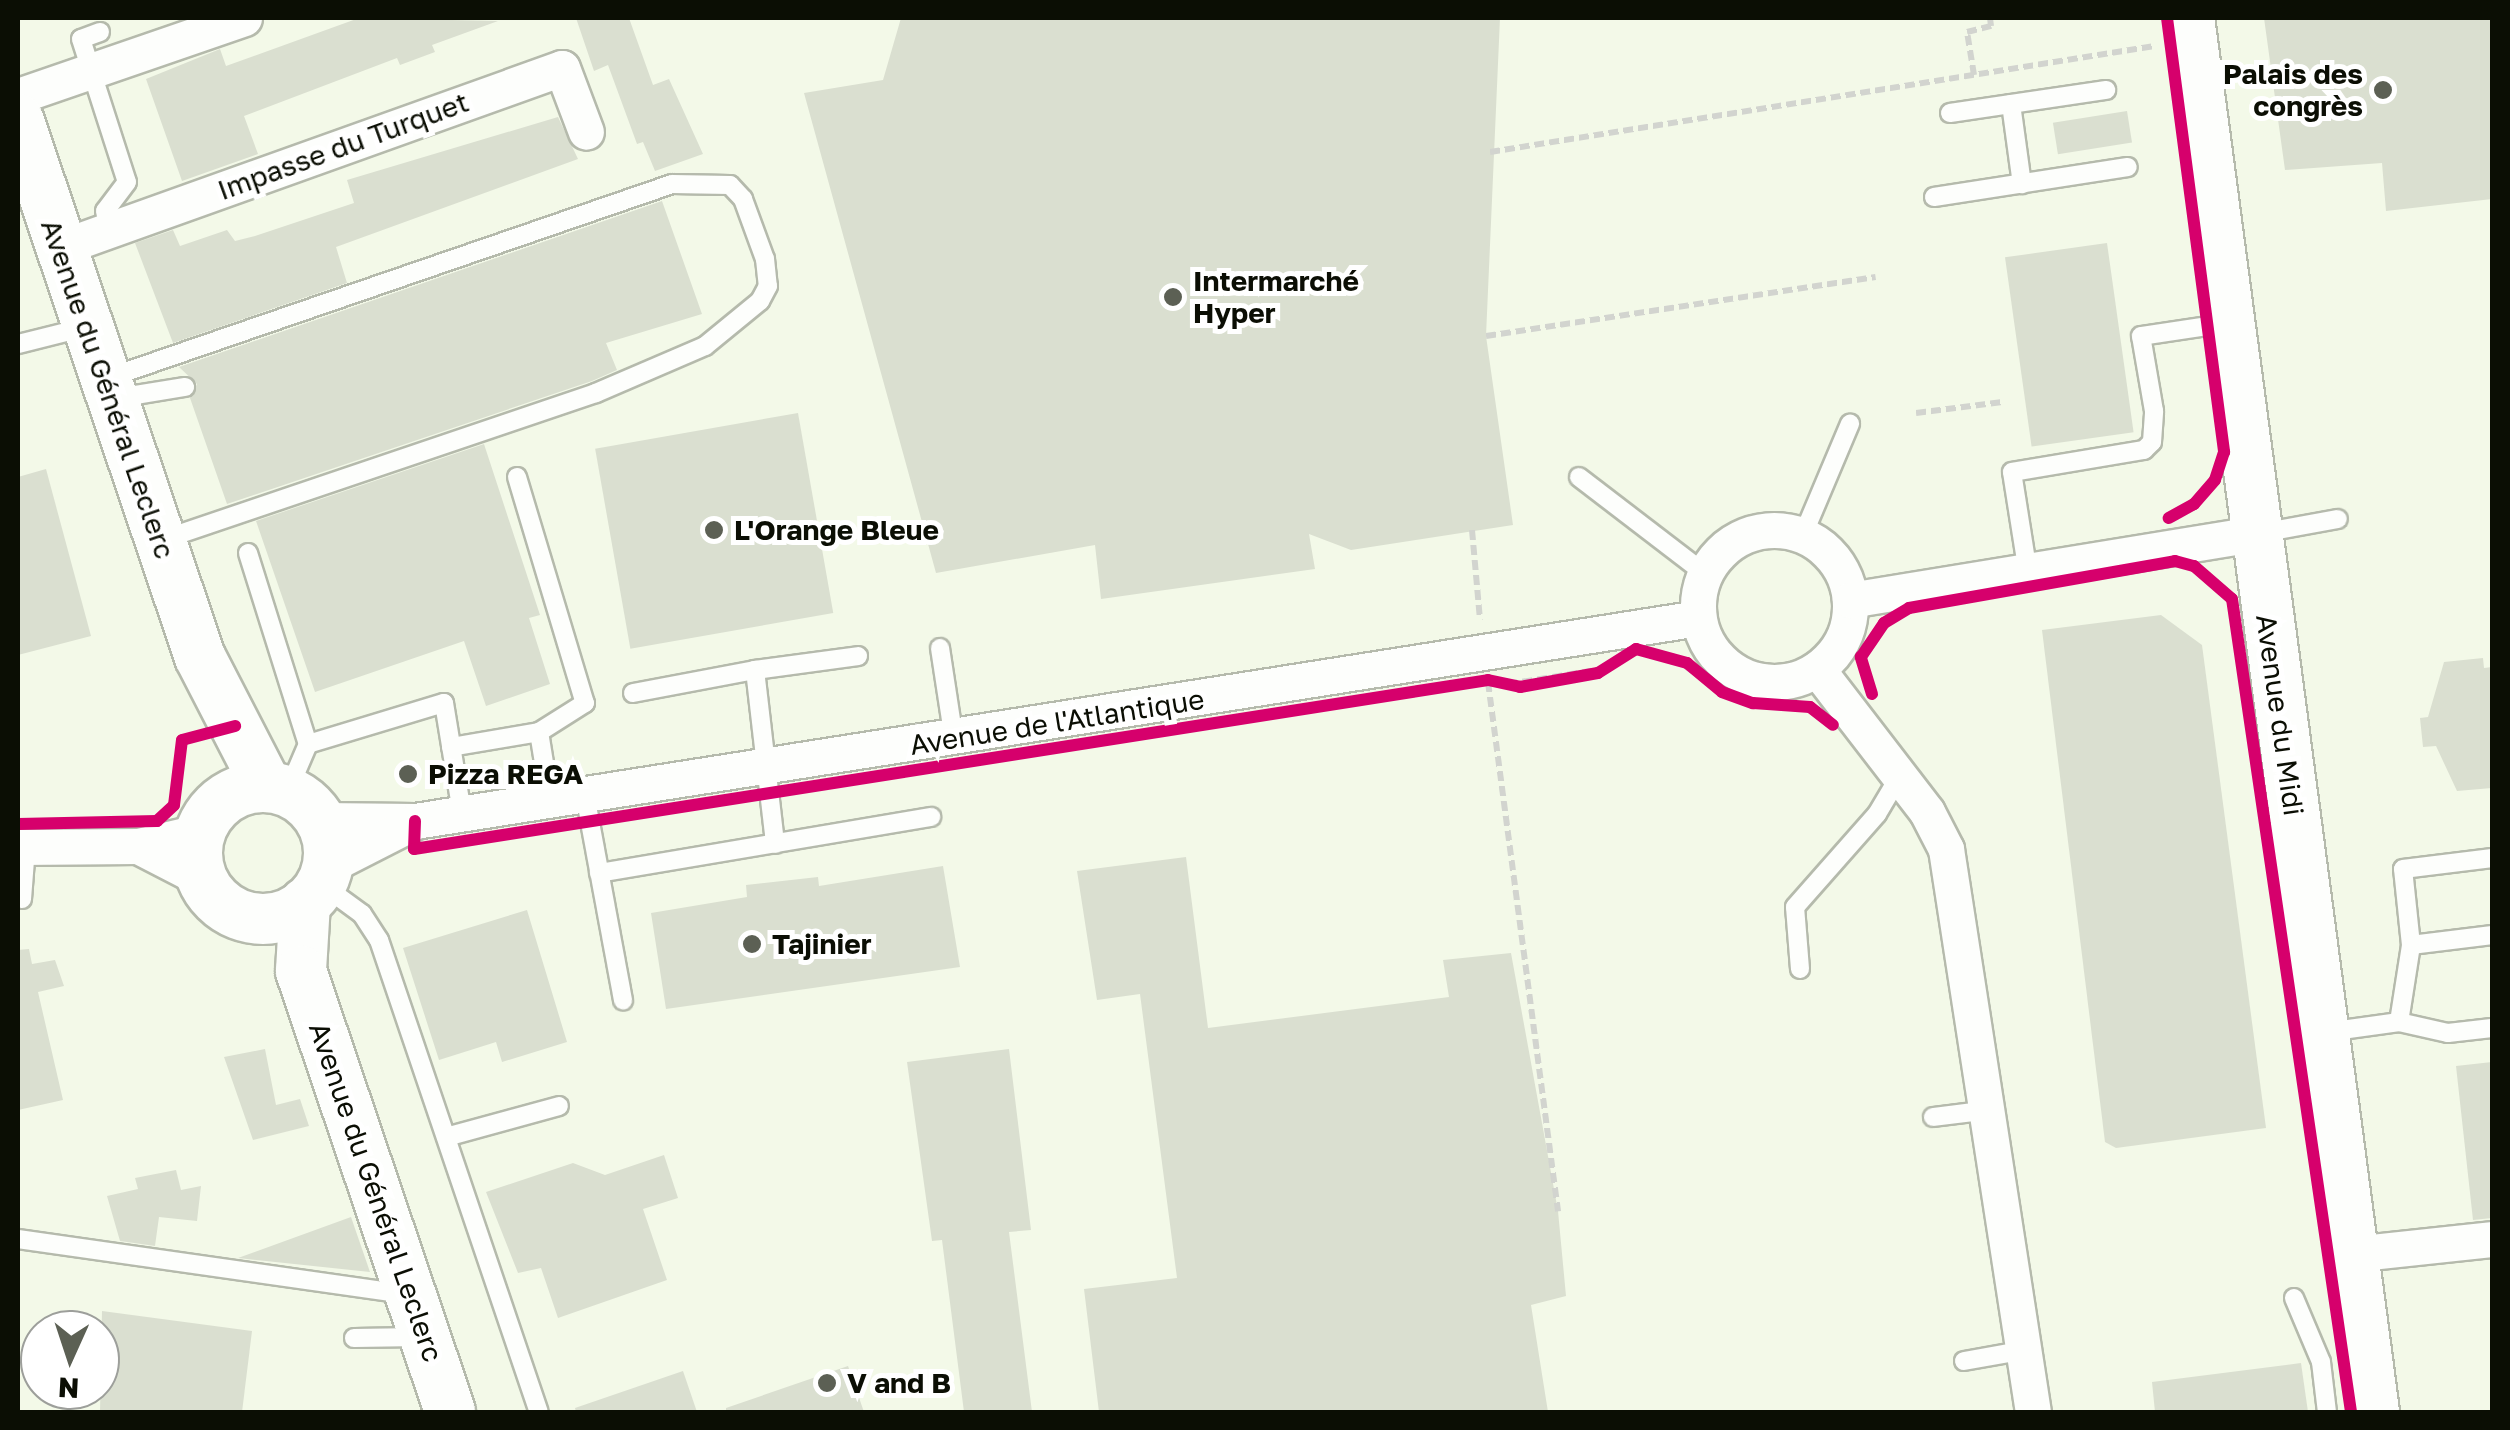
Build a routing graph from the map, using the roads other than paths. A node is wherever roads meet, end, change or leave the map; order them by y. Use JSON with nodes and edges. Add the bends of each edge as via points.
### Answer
{"nodes":[{"id":1,"x":244,"y":18,"type":"edge"},
{"id":2,"x":2180,"y":30,"type":"edge"},
{"id":3,"x":100,"y":32,"type":"dead end"},
{"id":4,"x":88,"y":70,"type":"junction"},
{"id":5,"x":2106,"y":90,"type":"dead end"},
{"id":6,"x":18,"y":96,"type":"edge"},
{"id":7,"x":2011,"y":104,"type":"junction"},
{"id":8,"x":1950,"y":113,"type":"dead end"},
{"id":9,"x":18,"y":119,"type":"edge"},
{"id":10,"x":586,"y":132,"type":"dead end"},
{"id":11,"x":2128,"y":166,"type":"dead end"},
{"id":12,"x":2022,"y":184,"type":"junction"},
{"id":13,"x":1934,"y":197,"type":"dead end"},
{"id":14,"x":109,"y":230,"type":"junction"},
{"id":15,"x":60,"y":248,"type":"junction"},
{"id":16,"x":2228,"y":323,"type":"junction"},
{"id":17,"x":87,"y":327,"type":"junction"},
{"id":18,"x":18,"y":344,"type":"edge"},
{"id":19,"x":185,"y":387,"type":"dead end"},
{"id":20,"x":108,"y":390,"type":"junction"},
{"id":21,"x":1850,"y":424,"type":"dead end"},
{"id":22,"x":1578,"y":477,"type":"dead end"},
{"id":23,"x":517,"y":478,"type":"dead end"},
{"id":24,"x":2338,"y":520,"type":"dead end"},
{"id":25,"x":2256,"y":534,"type":"junction"},
{"id":26,"x":1804,"y":535,"type":"junction"},
{"id":27,"x":159,"y":541,"type":"junction"},
{"id":28,"x":248,"y":553,"type":"dead end"},
{"id":29,"x":1704,"y":573,"type":"junction"},
{"id":30,"x":2028,"y":573,"type":"junction"},
{"id":31,"x":1850,"y":600,"type":"junction"},
{"id":32,"x":1698,"y":618,"type":"junction"},
{"id":33,"x":940,"y":648,"type":"dead end"},
{"id":34,"x":858,"y":656,"type":"dead end"},
{"id":35,"x":1817,"y":669,"type":"junction"},
{"id":36,"x":755,"y":670,"type":"junction"},
{"id":37,"x":632,"y":694,"type":"dead end"},
{"id":38,"x":539,"y":732,"type":"junction"},
{"id":39,"x":954,"y":739,"type":"junction"},
{"id":40,"x":308,"y":744,"type":"junction"},
{"id":41,"x":451,"y":747,"type":"junction"},
{"id":42,"x":764,"y":768,"type":"junction"},
{"id":43,"x":1899,"y":778,"type":"junction"},
{"id":44,"x":568,"y":798,"type":"junction"},
{"id":45,"x":462,"y":813,"type":"junction"},
{"id":46,"x":932,"y":817,"type":"dead end"},
{"id":47,"x":272,"y":841,"type":"junction"},
{"id":48,"x":775,"y":844,"type":"junction"},
{"id":49,"x":22,"y":847,"type":"edge"},
{"id":50,"x":2492,"y":858,"type":"edge"},
{"id":51,"x":600,"y":873,"type":"junction"},
{"id":52,"x":22,"y":899,"type":"dead end"},
{"id":53,"x":2492,"y":936,"type":"edge"},
{"id":54,"x":2411,"y":946,"type":"junction"},
{"id":55,"x":1800,"y":968,"type":"dead end"},
{"id":56,"x":301,"y":971,"type":"junction"},
{"id":57,"x":622,"y":1001,"type":"dead end"},
{"id":58,"x":2400,"y":1022,"type":"junction"},
{"id":59,"x":2492,"y":1028,"type":"edge"},
{"id":60,"x":2322,"y":1033,"type":"junction"},
{"id":61,"x":558,"y":1106,"type":"dead end"},
{"id":62,"x":1989,"y":1110,"type":"junction"},
{"id":63,"x":1934,"y":1117,"type":"dead end"},
{"id":64,"x":446,"y":1136,"type":"junction"},
{"id":65,"x":18,"y":1238,"type":"edge"},
{"id":66,"x":2492,"y":1239,"type":"edge"},
{"id":67,"x":2352,"y":1254,"type":"junction"},
{"id":68,"x":2294,"y":1298,"type":"dead end"},
{"id":69,"x":418,"y":1316,"type":"junction"},
{"id":70,"x":354,"y":1338,"type":"dead end"},
{"id":71,"x":2025,"y":1350,"type":"junction"},
{"id":72,"x":1964,"y":1360,"type":"dead end"},
{"id":73,"x":450,"y":1412,"type":"edge"},
{"id":74,"x":539,"y":1412,"type":"edge"},
{"id":75,"x":2033,"y":1412,"type":"edge"},
{"id":76,"x":2327,"y":1412,"type":"edge"},
{"id":77,"x":2374,"y":1412,"type":"edge"}],
"edges":[{"from":1,"to":4,"type":"street"},
{"from":2,"to":16,"type":"street","name":"Avenue du Midi"},
{"from":3,"to":4,"type":"lane","via":[[82,40]]},
{"from":4,"to":6,"type":"street"},
{"from":4,"to":14,"type":"lane","via":[[127,182],[105,211]]},
{"from":5,"to":7,"type":"lane"},
{"from":7,"to":8,"type":"lane"},
{"from":7,"to":12,"type":"lane"},
{"from":9,"to":15,"type":"street","name":"Avenue du Général Leclerc"},
{"from":10,"to":14,"type":"street","name":"Impasse du Turquet","via":[[562,68]]},
{"from":11,"to":12,"type":"lane"},
{"from":12,"to":13,"type":"lane"},
{"from":14,"to":15,"type":"street","name":"Impasse du Turquet"},
{"from":15,"to":17,"type":"street","name":"Avenue du Général Leclerc"},
{"from":16,"to":25,"type":"street","name":"Avenue du Midi"},
{"from":16,"to":30,"type":"lane","via":[[2141,336],[2154,422],[2144,450],[2012,472]]},
{"from":17,"to":18,"type":"lane"},
{"from":17,"to":20,"type":"street","name":"Avenue du Général Leclerc"},
{"from":19,"to":20,"type":"lane"},
{"from":20,"to":27,"type":"street","name":"Avenue du Général Leclerc"},
{"from":20,"to":27,"type":"lane","via":[[620,197],[701,180],[730,186],[743,199],[766,259],[768,286],[741,320],[705,346],[596,394]]},
{"from":21,"to":26,"type":"lane"},
{"from":22,"to":29,"type":"lane"},
{"from":23,"to":38,"type":"lane","via":[[585,704]]},
{"from":24,"to":25,"type":"lane"},
{"from":25,"to":30,"type":"street"},
{"from":25,"to":60,"type":"street","name":"Avenue du Midi"},
{"from":26,"to":29,"type":"street","via":[[1758,530],[1726,546]]},
{"from":26,"to":31,"type":"street","via":[[1836,561]]},
{"from":27,"to":47,"type":"street","name":"Avenue du Général Leclerc"},
{"from":28,"to":40,"type":"lane"},
{"from":29,"to":32,"type":"street"},
{"from":30,"to":31,"type":"street"},
{"from":31,"to":35,"type":"street","via":[[1843,639]]},
{"from":32,"to":35,"type":"street","via":[[1722,663],[1744,676],[1768,682]]},
{"from":32,"to":39,"type":"street","name":"Avenue de l'Atlantique"},
{"from":33,"to":39,"type":"lane"},
{"from":34,"to":36,"type":"lane"},
{"from":35,"to":43,"type":"street"},
{"from":36,"to":37,"type":"lane"},
{"from":36,"to":42,"type":"lane"},
{"from":38,"to":41,"type":"lane"},
{"from":38,"to":44,"type":"lane"},
{"from":39,"to":42,"type":"street","name":"Avenue de l'Atlantique"},
{"from":40,"to":41,"type":"lane","via":[[444,703]]},
{"from":40,"to":47,"type":"lane"},
{"from":41,"to":45,"type":"lane"},
{"from":42,"to":44,"type":"street","name":"Avenue de l'Atlantique"},
{"from":42,"to":48,"type":"lane"},
{"from":43,"to":55,"type":"lane","via":[[1877,814],[1796,908]]},
{"from":43,"to":62,"type":"street","via":[[1946,849]]},
{"from":44,"to":45,"type":"street","name":"Avenue de l'Atlantique"},
{"from":44,"to":51,"type":"lane"},
{"from":45,"to":47,"type":"street","name":"Avenue de l'Atlantique"},
{"from":46,"to":48,"type":"lane"},
{"from":47,"to":49,"type":"street"},
{"from":47,"to":56,"type":"street","name":"Avenue du Général Leclerc"},
{"from":47,"to":56,"type":"street","name":"Avenue du Général Leclerc","via":[[271,918],[250,918]]},
{"from":47,"to":64,"type":"lane","via":[[362,914],[379,940]]},
{"from":48,"to":51,"type":"lane"},
{"from":49,"to":52,"type":"lane"},
{"from":50,"to":54,"type":"lane","via":[[2403,869]]},
{"from":51,"to":57,"type":"lane"},
{"from":53,"to":54,"type":"lane"},
{"from":54,"to":58,"type":"lane"},
{"from":56,"to":69,"type":"street","name":"Avenue du Général Leclerc"},
{"from":58,"to":59,"type":"lane","via":[[2448,1033]]},
{"from":58,"to":60,"type":"lane"},
{"from":60,"to":67,"type":"street","name":"Avenue du Midi"},
{"from":61,"to":64,"type":"lane"},
{"from":62,"to":63,"type":"lane"},
{"from":62,"to":71,"type":"street"},
{"from":64,"to":74,"type":"lane"},
{"from":65,"to":69,"type":"lane"},
{"from":66,"to":67,"type":"street"},
{"from":67,"to":77,"type":"street","name":"Avenue du Midi"},
{"from":68,"to":76,"type":"lane","via":[[2322,1362]]},
{"from":69,"to":70,"type":"lane"},
{"from":69,"to":73,"type":"street","name":"Avenue du Général Leclerc"},
{"from":71,"to":72,"type":"lane"},
{"from":71,"to":75,"type":"street"}]}
